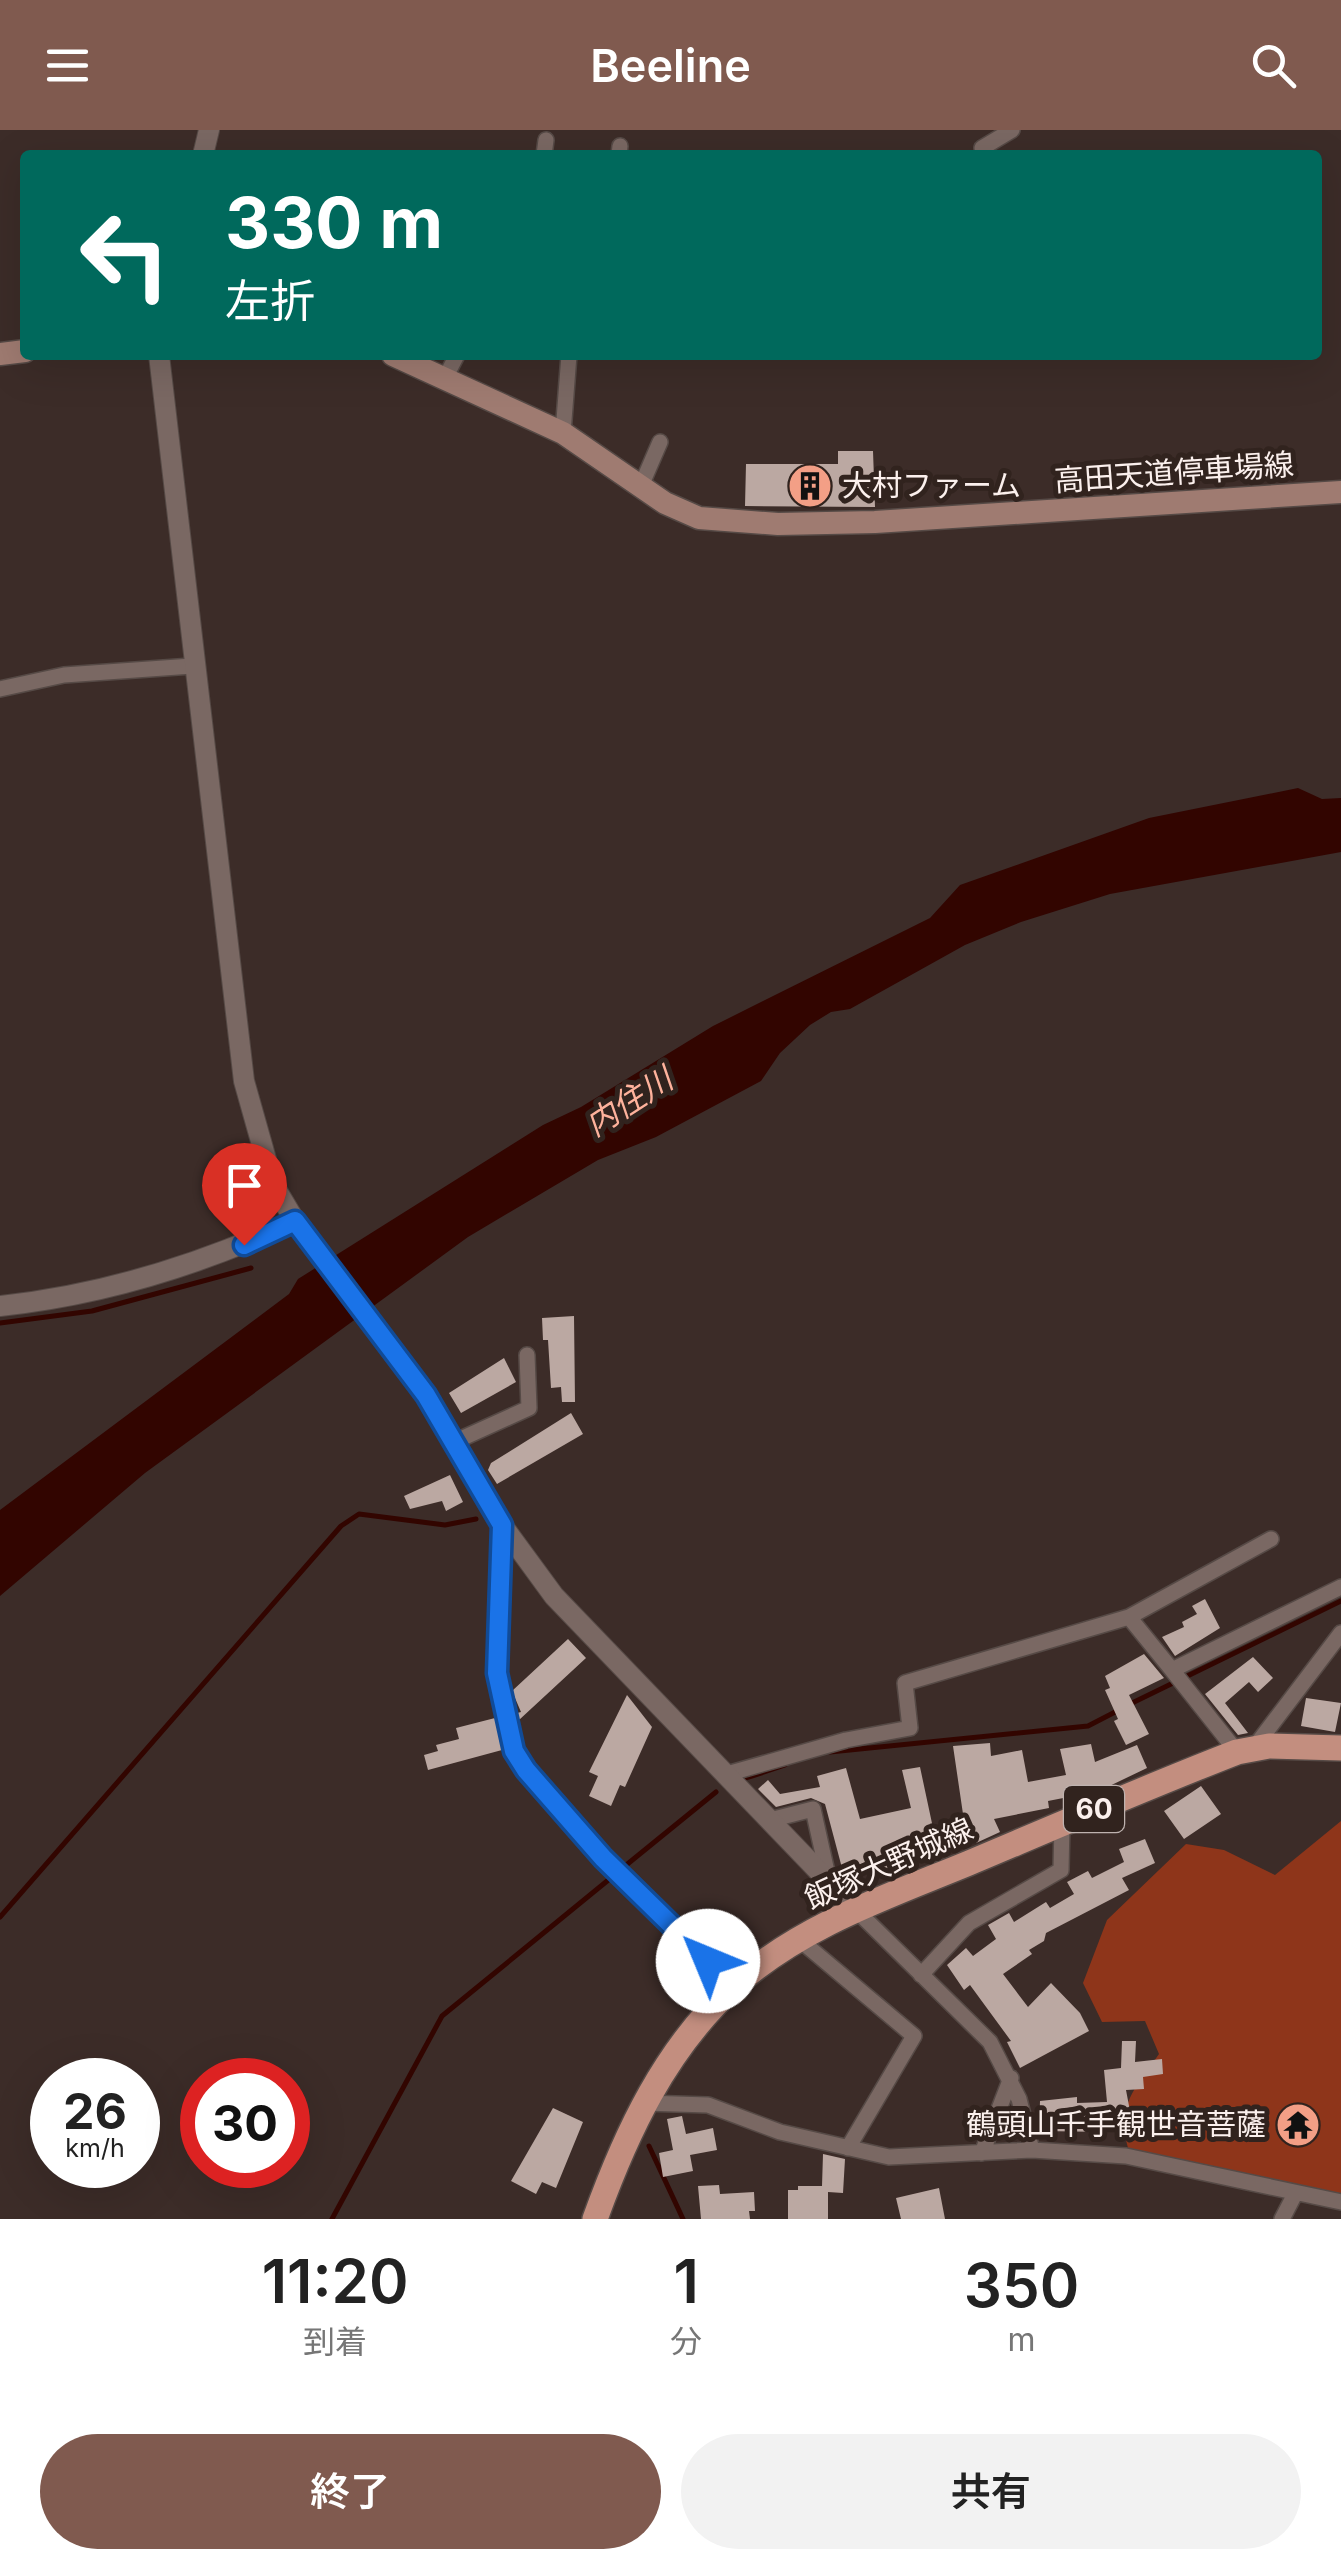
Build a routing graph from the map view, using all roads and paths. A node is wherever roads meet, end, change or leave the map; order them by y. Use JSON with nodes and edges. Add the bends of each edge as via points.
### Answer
{"nodes":[{"id":1,"x":1012,"y":130,"type":"edge"},
{"id":2,"x":984,"y":150,"type":"edge"},
{"id":3,"x":159,"y":360,"type":"edge"},
{"id":4,"x":403,"y":360,"type":"edge"},
{"id":5,"x":454,"y":360,"type":"edge"},
{"id":6,"x":569,"y":360,"type":"edge"},
{"id":7,"x":444,"y":380,"type":"junction"},
{"id":8,"x":562,"y":434,"type":"junction"},
{"id":9,"x":660,"y":442,"type":"dead end"},
{"id":10,"x":640,"y":486,"type":"junction"},
{"id":11,"x":1341,"y":492,"type":"edge"},
{"id":12,"x":192,"y":666,"type":"junction"},
{"id":13,"x":0,"y":689,"type":"edge"},
{"id":14,"x":295,"y":1221,"type":"junction"},
{"id":15,"x":0,"y":1306,"type":"edge"},
{"id":16,"x":527,"y":1355,"type":"dead end"},
{"id":17,"x":454,"y":1442,"type":"junction"},
{"id":18,"x":502,"y":1525,"type":"junction"},
{"id":19,"x":1271,"y":1539,"type":"dead end"},
{"id":20,"x":1341,"y":1587,"type":"edge"},
{"id":21,"x":1129,"y":1617,"type":"junction"},
{"id":22,"x":1341,"y":1633,"type":"edge"},
{"id":23,"x":1178,"y":1678,"type":"junction"},
{"id":24,"x":1341,"y":1748,"type":"edge"},
{"id":25,"x":1245,"y":1750,"type":"junction"},
{"id":26,"x":727,"y":1774,"type":"junction"},
{"id":27,"x":770,"y":1820,"type":"junction"},
{"id":28,"x":1062,"y":1823,"type":"junction"},
{"id":29,"x":828,"y":1881,"type":"junction"},
{"id":30,"x":856,"y":1910,"type":"junction"},
{"id":31,"x":800,"y":1940,"type":"junction"},
{"id":32,"x":922,"y":1975,"type":"junction"},
{"id":33,"x":734,"y":1986,"type":"junction"},
{"id":34,"x":1010,"y":2078,"type":"junction"},
{"id":35,"x":644,"y":2103,"type":"junction"},
{"id":36,"x":848,"y":2148,"type":"junction"},
{"id":37,"x":1032,"y":2150,"type":"junction"},
{"id":38,"x":982,"y":2153,"type":"junction"},
{"id":39,"x":1295,"y":2194,"type":"junction"},
{"id":40,"x":1341,"y":2202,"type":"edge"},
{"id":41,"x":594,"y":2219,"type":"edge"},
{"id":42,"x":1282,"y":2219,"type":"edge"}],
"edges":[{"from":1,"to":2,"type":"street"},
{"from":3,"to":12,"type":"street"},
{"from":4,"to":7,"type":"main road","name":"高田天道停車場線"},
{"from":5,"to":7,"type":"street"},
{"from":6,"to":8,"type":"street"},
{"from":7,"to":8,"type":"main road","name":"高田天道停車場線"},
{"from":8,"to":10,"type":"main road","name":"高田天道停車場線"},
{"from":9,"to":10,"type":"street"},
{"from":10,"to":11,"type":"main road","name":"高田天道停車場線","via":[[699,518],[778,524]]},
{"from":12,"to":13,"type":"street","via":[[64,675]]},
{"from":12,"to":14,"type":"street","via":[[244,1082],[266,1166]]},
{"from":14,"to":15,"type":"street","via":[[124,1286]]},
{"from":14,"to":17,"type":"street"},
{"from":16,"to":17,"type":"street","via":[[530,1408]]},
{"from":17,"to":18,"type":"street"},
{"from":18,"to":26,"type":"street","via":[[554,1596]]},
{"from":18,"to":33,"type":"street","via":[[497,1673],[514,1751],[603,1858]]},
{"from":19,"to":21,"type":"street"},
{"from":20,"to":23,"type":"street"},
{"from":21,"to":23,"type":"street"},
{"from":21,"to":26,"type":"street","via":[[905,1684],[910,1728]]},
{"from":22,"to":25,"type":"street"},
{"from":23,"to":25,"type":"street"},
{"from":24,"to":25,"type":"main road","name":"飯塚大野城線","number":"60"},
{"from":25,"to":28,"type":"main road","name":"飯塚大野城線","number":"60"},
{"from":26,"to":27,"type":"street"},
{"from":27,"to":29,"type":"street"},
{"from":27,"to":29,"type":"street","via":[[813,1809]]},
{"from":28,"to":30,"type":"main road","name":"飯塚大野城線","number":"60"},
{"from":28,"to":32,"type":"street","via":[[1062,1870],[969,1923]]},
{"from":29,"to":30,"type":"street"},
{"from":30,"to":31,"type":"main road","name":"飯塚大野城線","number":"60"},
{"from":30,"to":32,"type":"street"},
{"from":31,"to":33,"type":"main road","name":"飯塚大野城線","number":"60"},
{"from":31,"to":36,"type":"street","via":[[914,2036]]},
{"from":32,"to":34,"type":"street","via":[[990,2042]]},
{"from":33,"to":35,"type":"main road","name":"飯塚大野城線","number":"60","via":[[686,2039]]},
{"from":34,"to":37,"type":"street"},
{"from":34,"to":38,"type":"street"},
{"from":35,"to":36,"type":"street","via":[[708,2105]]},
{"from":35,"to":41,"type":"main road","name":"飯塚大野城線","number":"60"},
{"from":36,"to":38,"type":"street","via":[[889,2157]]},
{"from":37,"to":38,"type":"street"},
{"from":37,"to":39,"type":"street","via":[[1126,2156]]},
{"from":39,"to":40,"type":"street"},
{"from":39,"to":42,"type":"street"}]}
